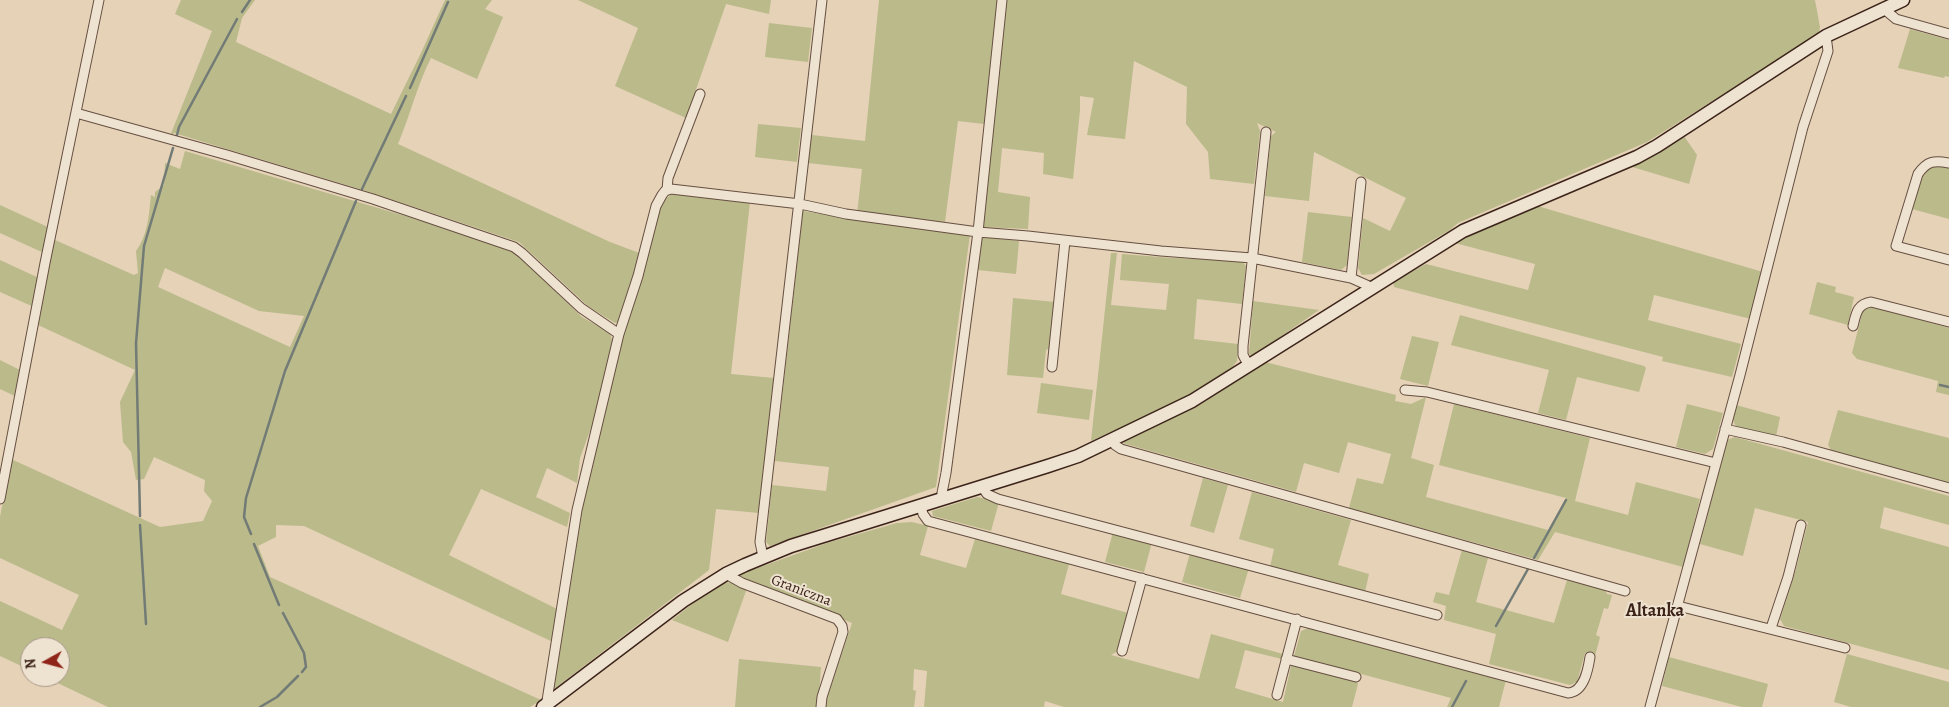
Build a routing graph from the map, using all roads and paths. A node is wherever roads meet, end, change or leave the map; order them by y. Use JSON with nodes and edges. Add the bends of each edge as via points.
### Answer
{"nodes":[{"id":1,"x":100,"y":0,"type":"edge"},
{"id":2,"x":822,"y":0,"type":"edge"},
{"id":3,"x":1002,"y":0,"type":"edge"},
{"id":4,"x":1903,"y":0,"type":"edge"},
{"id":5,"x":1883,"y":8,"type":"junction"},
{"id":6,"x":1949,"y":34,"type":"edge"},
{"id":7,"x":1826,"y":36,"type":"junction"},
{"id":8,"x":700,"y":94,"type":"dead end"},
{"id":9,"x":76,"y":113,"type":"junction"},
{"id":10,"x":1266,"y":132,"type":"dead end"},
{"id":11,"x":1949,"y":163,"type":"edge"},
{"id":12,"x":1361,"y":182,"type":"dead end"},
{"id":13,"x":667,"y":190,"type":"junction"},
{"id":14,"x":800,"y":204,"type":"junction"},
{"id":15,"x":978,"y":232,"type":"junction"},
{"id":16,"x":1065,"y":240,"type":"junction"},
{"id":17,"x":1252,"y":258,"type":"junction"},
{"id":18,"x":1949,"y":260,"type":"edge"},
{"id":19,"x":1351,"y":278,"type":"junction"},
{"id":20,"x":1371,"y":287,"type":"junction"},
{"id":21,"x":1949,"y":322,"type":"edge"},
{"id":22,"x":1853,"y":326,"type":"dead end"},
{"id":23,"x":619,"y":334,"type":"junction"},
{"id":24,"x":1249,"y":366,"type":"junction"},
{"id":25,"x":1052,"y":367,"type":"dead end"},
{"id":26,"x":1405,"y":390,"type":"dead end"},
{"id":27,"x":1725,"y":429,"type":"junction"},
{"id":28,"x":1112,"y":440,"type":"junction"},
{"id":29,"x":1716,"y":463,"type":"junction"},
{"id":30,"x":982,"y":487,"type":"junction"},
{"id":31,"x":1949,"y":488,"type":"edge"},
{"id":32,"x":0,"y":499,"type":"edge"},
{"id":33,"x":942,"y":499,"type":"junction"},
{"id":34,"x":922,"y":506,"type":"junction"},
{"id":35,"x":1801,"y":525,"type":"dead end"},
{"id":36,"x":763,"y":557,"type":"junction"},
{"id":37,"x":726,"y":574,"type":"junction"},
{"id":38,"x":1142,"y":578,"type":"junction"},
{"id":39,"x":1625,"y":591,"type":"dead end"},
{"id":40,"x":1678,"y":606,"type":"junction"},
{"id":41,"x":1437,"y":615,"type":"dead end"},
{"id":42,"x":1297,"y":619,"type":"junction"},
{"id":43,"x":1771,"y":628,"type":"junction"},
{"id":44,"x":1845,"y":648,"type":"dead end"},
{"id":45,"x":1122,"y":650,"type":"dead end"},
{"id":46,"x":1590,"y":657,"type":"dead end"},
{"id":47,"x":1286,"y":659,"type":"junction"},
{"id":48,"x":1356,"y":677,"type":"dead end"},
{"id":49,"x":1277,"y":695,"type":"dead end"},
{"id":50,"x":545,"y":706,"type":"edge"},
{"id":51,"x":821,"y":707,"type":"edge"},
{"id":52,"x":1650,"y":707,"type":"edge"}],
"edges":[{"from":1,"to":9,"type":"street"},
{"from":2,"to":14,"type":"street"},
{"from":3,"to":15,"type":"street"},
{"from":4,"to":5,"type":"street"},
{"from":5,"to":6,"type":"street","via":[[1896,19]]},
{"from":5,"to":7,"type":"street"},
{"from":7,"to":20,"type":"street","via":[[1650,150],[1463,231]]},
{"from":7,"to":27,"type":"street","via":[[1828,51],[1803,127]]},
{"from":8,"to":13,"type":"street","via":[[668,178]]},
{"from":9,"to":23,"type":"street","via":[[373,199],[514,247],[581,308]]},
{"from":9,"to":32,"type":"street"},
{"from":10,"to":17,"type":"street"},
{"from":11,"to":18,"type":"street","via":[[1929,162],[1918,174],[1896,246]]},
{"from":12,"to":19,"type":"street"},
{"from":13,"to":14,"type":"street"},
{"from":13,"to":23,"type":"street","via":[[656,206]]},
{"from":14,"to":15,"type":"street","via":[[846,214]]},
{"from":14,"to":36,"type":"street","via":[[760,542]]},
{"from":15,"to":16,"type":"street"},
{"from":15,"to":33,"type":"street"},
{"from":16,"to":17,"type":"street"},
{"from":16,"to":25,"type":"street"},
{"from":17,"to":19,"type":"street"},
{"from":17,"to":24,"type":"street","via":[[1243,346],[1243,355]]},
{"from":19,"to":20,"type":"street"},
{"from":20,"to":24,"type":"street"},
{"from":21,"to":22,"type":"street","via":[[1871,302],[1862,304]]},
{"from":23,"to":50,"type":"street","via":[[577,510]]},
{"from":24,"to":28,"type":"street","via":[[1192,401]]},
{"from":26,"to":29,"type":"street","via":[[1427,392]]},
{"from":27,"to":29,"type":"street"},
{"from":27,"to":31,"type":"street"},
{"from":28,"to":30,"type":"street","via":[[1066,460]]},
{"from":28,"to":39,"type":"street","via":[[1121,449]]},
{"from":29,"to":40,"type":"street"},
{"from":30,"to":33,"type":"street"},
{"from":30,"to":41,"type":"street","via":[[987,494],[998,499]]},
{"from":33,"to":34,"type":"street"},
{"from":34,"to":36,"type":"street"},
{"from":34,"to":38,"type":"street","via":[[928,521]]},
{"from":35,"to":43,"type":"street"},
{"from":36,"to":37,"type":"street"},
{"from":37,"to":50,"type":"street","via":[[684,601]]},
{"from":37,"to":51,"type":"street","name":"Graniczna","via":[[840,622],[843,632]]},
{"from":38,"to":42,"type":"street"},
{"from":38,"to":45,"type":"street"},
{"from":40,"to":43,"type":"street"},
{"from":40,"to":52,"type":"street"},
{"from":42,"to":46,"type":"street","via":[[1568,693],[1579,688],[1584,680]]},
{"from":42,"to":47,"type":"street"},
{"from":43,"to":44,"type":"street"},
{"from":47,"to":48,"type":"street"},
{"from":47,"to":49,"type":"street"}]}
